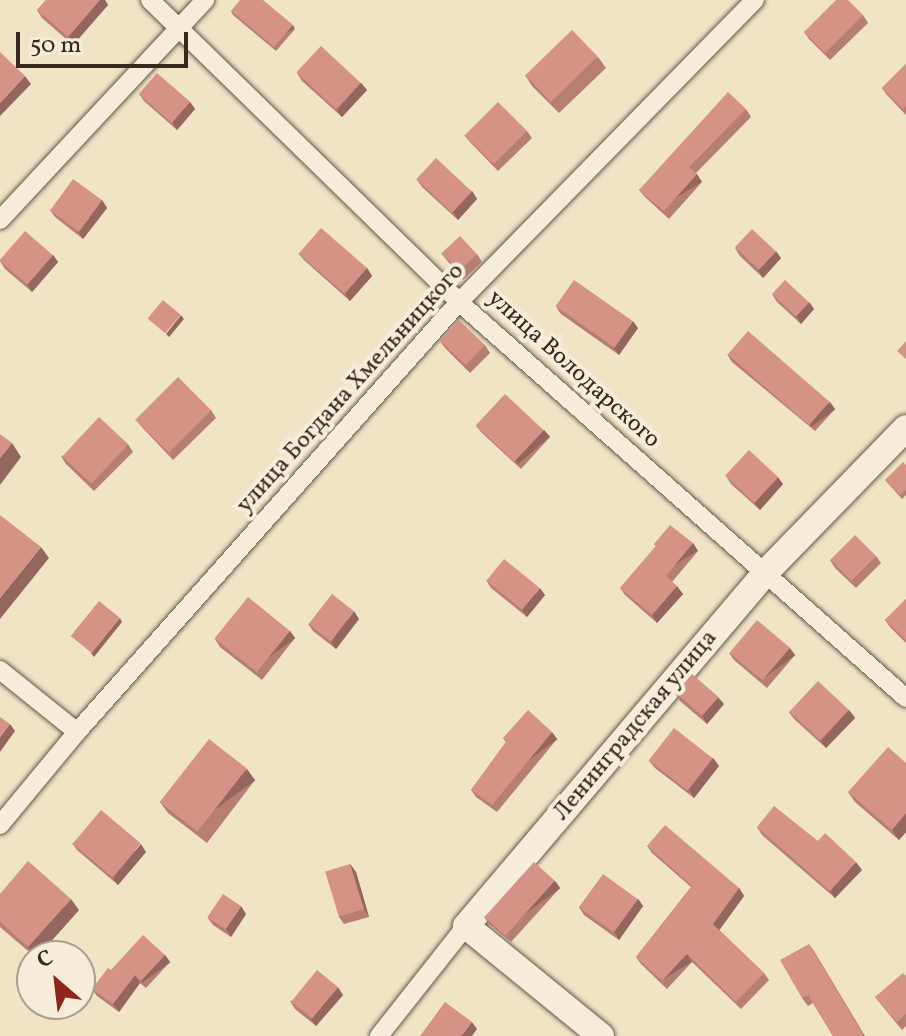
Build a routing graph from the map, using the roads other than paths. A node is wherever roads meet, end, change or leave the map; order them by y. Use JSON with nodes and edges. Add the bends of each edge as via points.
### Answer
{"nodes":[{"id":1,"x":150,"y":0,"type":"edge"},
{"id":2,"x":205,"y":0,"type":"edge"},
{"id":3,"x":755,"y":0,"type":"edge"},
{"id":4,"x":177,"y":26,"type":"junction"},
{"id":5,"x":0,"y":220,"type":"edge"},
{"id":6,"x":459,"y":302,"type":"junction"},
{"id":7,"x":906,"y":428,"type":"edge"},
{"id":8,"x":765,"y":573,"type":"junction"},
{"id":9,"x":0,"y":670,"type":"edge"},
{"id":10,"x":906,"y":698,"type":"edge"},
{"id":11,"x":77,"y":732,"type":"junction"},
{"id":12,"x":0,"y":825,"type":"edge"},
{"id":13,"x":466,"y":926,"type":"junction"},
{"id":14,"x":379,"y":1036,"type":"edge"},
{"id":15,"x":601,"y":1036,"type":"edge"}],
"edges":[{"from":1,"to":4,"type":"street","name":"улица Володарского"},
{"from":2,"to":4,"type":"street"},
{"from":3,"to":6,"type":"street","name":"улица Богдана Хмельницкого"},
{"from":4,"to":5,"type":"street"},
{"from":4,"to":6,"type":"street","name":"улица Володарского"},
{"from":6,"to":8,"type":"street","name":"улица Володарского"},
{"from":6,"to":11,"type":"street","name":"улица Богдана Хмельницкого"},
{"from":7,"to":8,"type":"street","name":"Ленинградская улица"},
{"from":8,"to":10,"type":"street","name":"улица Володарского"},
{"from":8,"to":13,"type":"street","name":"Ленинградская улица"},
{"from":9,"to":11,"type":"street"},
{"from":11,"to":12,"type":"street","name":"улица Богдана Хмельницкого"},
{"from":13,"to":14,"type":"street","name":"Ленинградская улица"},
{"from":13,"to":15,"type":"street"}]}
